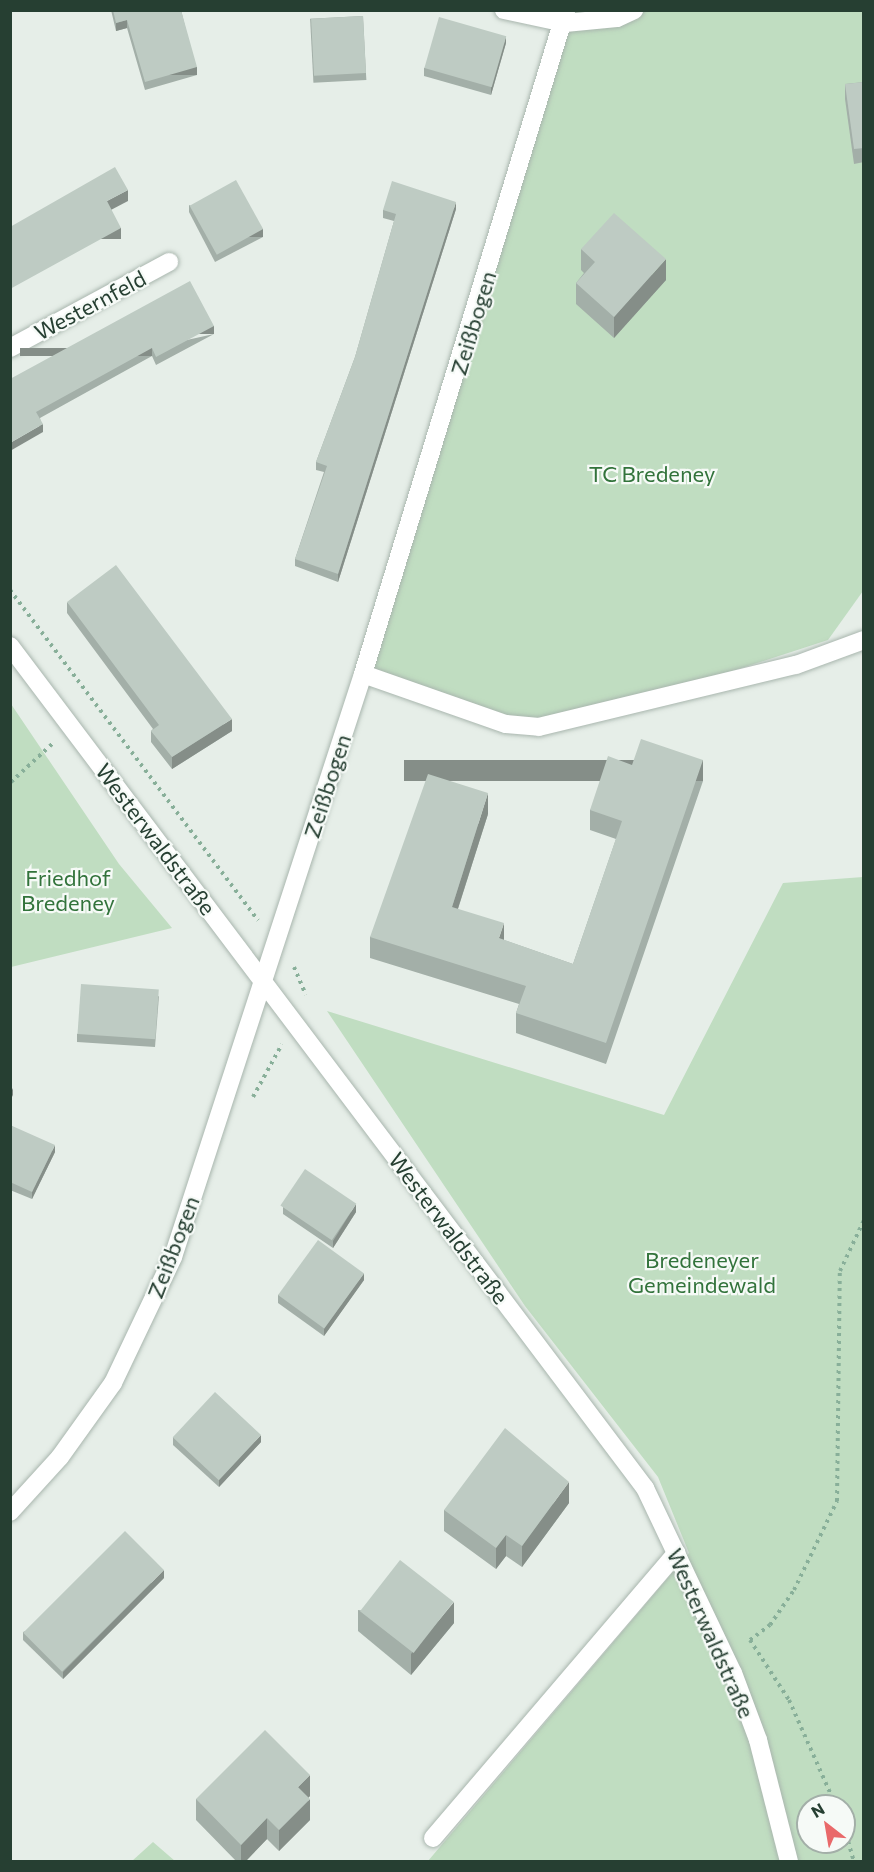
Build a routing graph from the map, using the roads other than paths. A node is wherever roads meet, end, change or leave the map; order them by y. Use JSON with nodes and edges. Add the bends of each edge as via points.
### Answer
{"nodes":[{"id":1,"x":504,"y":10,"type":"edge"},
{"id":2,"x":634,"y":10,"type":"edge"},
{"id":3,"x":566,"y":17,"type":"edge"},
{"id":4,"x":170,"y":262,"type":"dead end"},
{"id":5,"x":10,"y":348,"type":"edge"},
{"id":6,"x":864,"y":640,"type":"edge"},
{"id":7,"x":10,"y":646,"type":"edge"},
{"id":8,"x":363,"y":674,"type":"junction"},
{"id":9,"x":264,"y":982,"type":"junction"},
{"id":10,"x":10,"y":1512,"type":"edge"},
{"id":11,"x":676,"y":1553,"type":"junction"},
{"id":12,"x":433,"y":1838,"type":"dead end"},
{"id":13,"x":789,"y":1862,"type":"edge"}],
"edges":[{"from":1,"to":3,"type":"street"},
{"from":2,"to":3,"type":"street","via":[[617,18]]},
{"from":3,"to":8,"type":"street","name":"Zeißbogen"},
{"from":4,"to":5,"type":"street","name":"Westernfeld"},
{"from":6,"to":8,"type":"street","via":[[796,665],[539,728],[506,724]]},
{"from":7,"to":9,"type":"street","name":"Westerwaldstraße"},
{"from":8,"to":9,"type":"street","name":"Zeißbogen"},
{"from":9,"to":10,"type":"street","name":"Zeißbogen","via":[[173,1257],[131,1348],[87,1423]]},
{"from":9,"to":11,"type":"street","name":"Westerwaldstraße","via":[[645,1488]]},
{"from":11,"to":12,"type":"street"},
{"from":11,"to":13,"type":"street","name":"Westerwaldstraße","via":[[754,1729]]}]}
